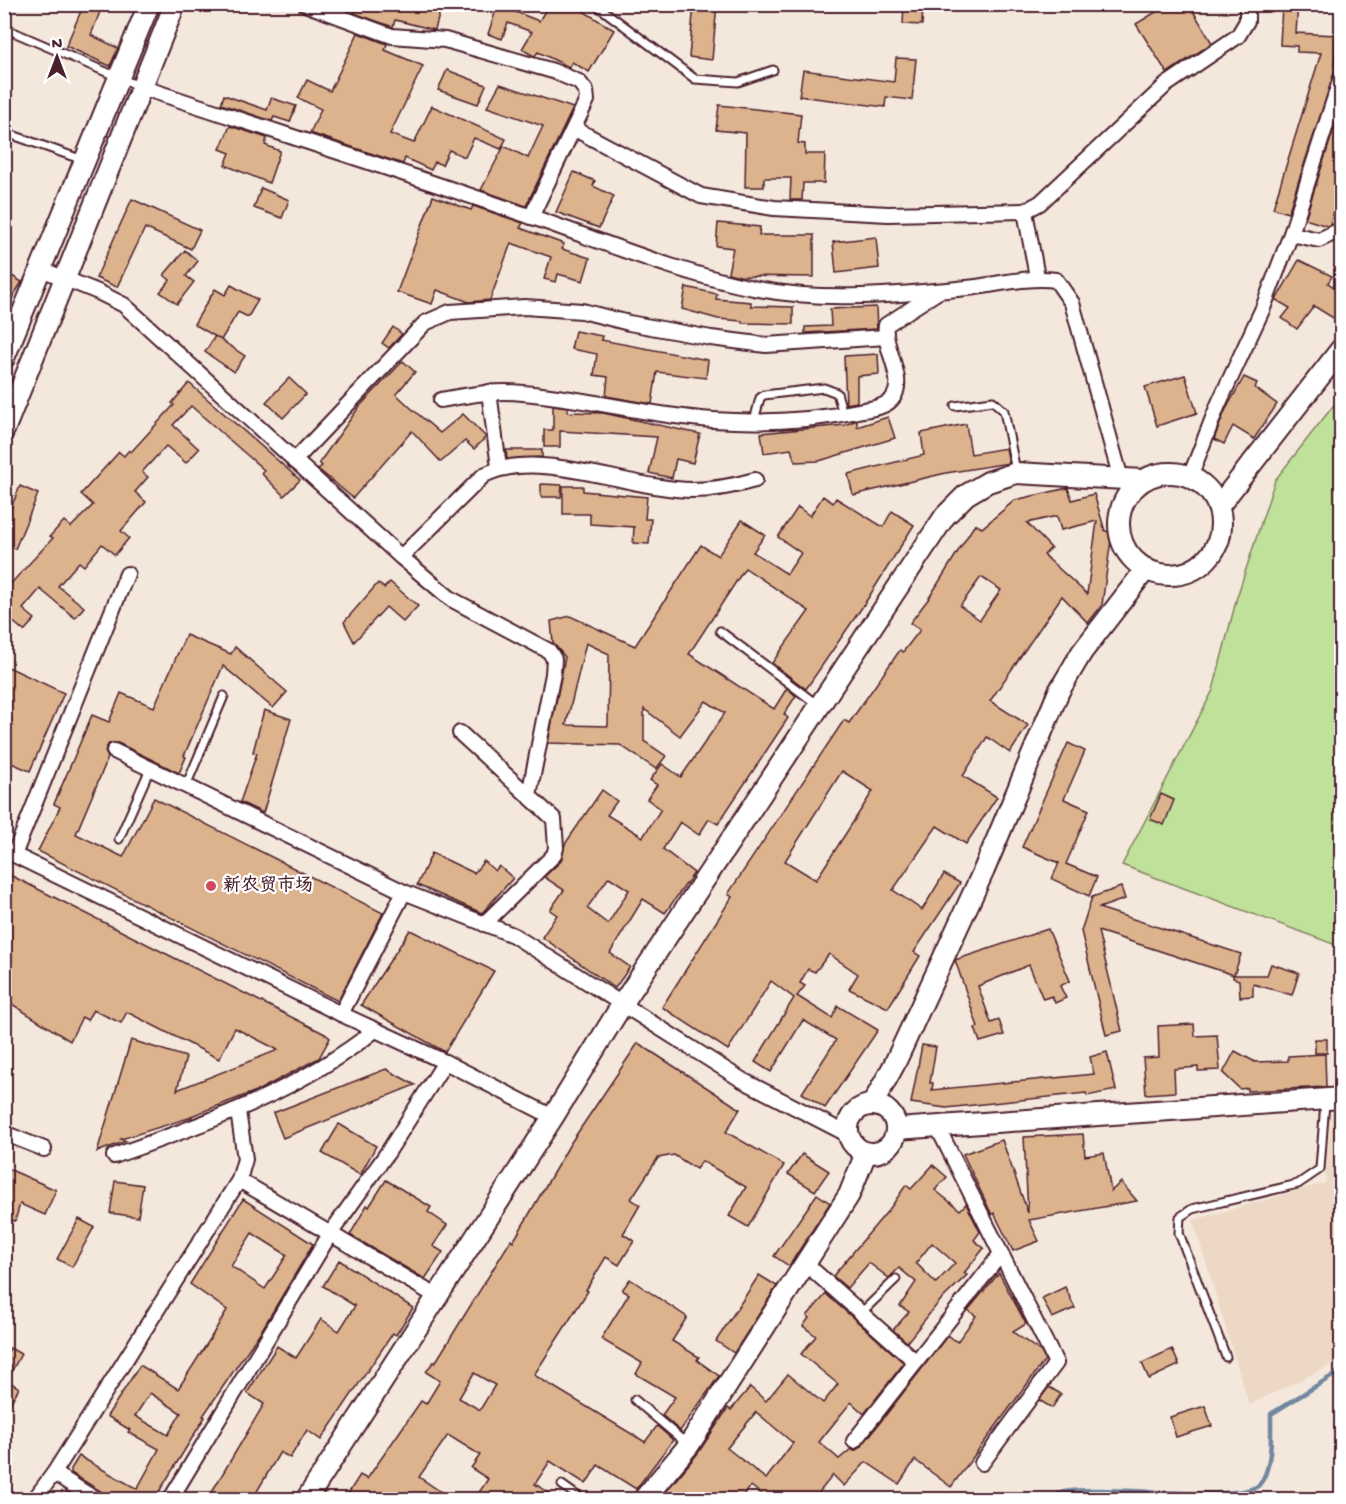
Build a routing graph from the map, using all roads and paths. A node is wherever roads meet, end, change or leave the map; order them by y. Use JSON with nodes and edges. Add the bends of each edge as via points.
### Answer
{"nodes":[{"id":1,"x":149,"y":4,"type":"edge"},
{"id":2,"x":175,"y":4,"type":"edge"},
{"id":3,"x":304,"y":4,"type":"edge"},
{"id":4,"x":595,"y":4,"type":"edge"},
{"id":5,"x":1247,"y":4,"type":"edge"},
{"id":6,"x":4,"y":28,"type":"edge"},
{"id":7,"x":773,"y":70,"type":"dead end"},
{"id":8,"x":1341,"y":75,"type":"edge"},
{"id":9,"x":119,"y":77,"type":"junction"},
{"id":10,"x":144,"y":88,"type":"junction"},
{"id":11,"x":575,"y":129,"type":"junction"},
{"id":12,"x":4,"y":132,"type":"edge"},
{"id":13,"x":85,"y":160,"type":"junction"},
{"id":14,"x":1025,"y":212,"type":"junction"},
{"id":15,"x":531,"y":217,"type":"junction"},
{"id":16,"x":1341,"y":229,"type":"edge"},
{"id":17,"x":1291,"y":234,"type":"junction"},
{"id":18,"x":41,"y":269,"type":"junction"},
{"id":19,"x":1037,"y":277,"type":"junction"},
{"id":20,"x":66,"y":279,"type":"junction"},
{"id":21,"x":941,"y":290,"type":"junction"},
{"id":22,"x":886,"y":337,"type":"junction"},
{"id":23,"x":1341,"y":348,"type":"edge"},
{"id":24,"x":4,"y":358,"type":"edge"},
{"id":25,"x":489,"y":392,"type":"junction"},
{"id":26,"x":441,"y":400,"type":"dead end"},
{"id":27,"x":955,"y":406,"type":"dead end"},
{"id":28,"x":843,"y":414,"type":"junction"},
{"id":29,"x":754,"y":421,"type":"junction"},
{"id":30,"x":5,"y":427,"type":"edge"},
{"id":31,"x":294,"y":461,"type":"junction"},
{"id":32,"x":499,"y":467,"type":"junction"},
{"id":33,"x":1016,"y":473,"type":"junction"},
{"id":34,"x":1190,"y":477,"type":"junction"},
{"id":35,"x":1121,"y":479,"type":"junction"},
{"id":36,"x":756,"y":480,"type":"dead end"},
{"id":37,"x":1143,"y":480,"type":"junction"},
{"id":38,"x":1218,"y":507,"type":"junction"},
{"id":39,"x":401,"y":557,"type":"junction"},
{"id":40,"x":1146,"y":569,"type":"junction"},
{"id":41,"x":127,"y":574,"type":"dead end"},
{"id":42,"x":720,"y":631,"type":"dead end"},
{"id":43,"x":224,"y":696,"type":"dead end"},
{"id":44,"x":819,"y":706,"type":"junction"},
{"id":45,"x":460,"y":733,"type":"dead end"},
{"id":46,"x":114,"y":751,"type":"dead end"},
{"id":47,"x":150,"y":768,"type":"junction"},
{"id":48,"x":186,"y":786,"type":"junction"},
{"id":49,"x":529,"y":795,"type":"junction"},
{"id":50,"x":119,"y":839,"type":"dead end"},
{"id":51,"x":9,"y":853,"type":"edge"},
{"id":52,"x":404,"y":892,"type":"junction"},
{"id":53,"x":484,"y":924,"type":"junction"},
{"id":54,"x":623,"y":1003,"type":"junction"},
{"id":55,"x":341,"y":1014,"type":"junction"},
{"id":56,"x":375,"y":1030,"type":"junction"},
{"id":57,"x":445,"y":1062,"type":"junction"},
{"id":58,"x":1333,"y":1099,"type":"edge"},
{"id":59,"x":872,"y":1105,"type":"junction"},
{"id":60,"x":238,"y":1111,"type":"junction"},
{"id":61,"x":553,"y":1117,"type":"junction"},
{"id":62,"x":937,"y":1126,"type":"junction"},
{"id":63,"x":897,"y":1129,"type":"junction"},
{"id":64,"x":4,"y":1133,"type":"edge"},
{"id":65,"x":849,"y":1135,"type":"junction"},
{"id":66,"x":44,"y":1149,"type":"dead end"},
{"id":67,"x":866,"y":1153,"type":"junction"},
{"id":68,"x":114,"y":1156,"type":"dead end"},
{"id":69,"x":239,"y":1180,"type":"junction"},
{"id":70,"x":330,"y":1234,"type":"junction"},
{"id":71,"x":1000,"y":1255,"type":"junction"},
{"id":72,"x":805,"y":1263,"type":"junction"},
{"id":73,"x":896,"y":1279,"type":"dead end"},
{"id":74,"x":436,"y":1296,"type":"junction"},
{"id":75,"x":861,"y":1314,"type":"junction"},
{"id":76,"x":1226,"y":1357,"type":"dead end"},
{"id":77,"x":916,"y":1362,"type":"junction"},
{"id":78,"x":635,"y":1400,"type":"dead end"},
{"id":79,"x":854,"y":1441,"type":"dead end"},
{"id":80,"x":689,"y":1445,"type":"junction"},
{"id":81,"x":982,"y":1463,"type":"dead end"},
{"id":82,"x":54,"y":1473,"type":"junction"},
{"id":83,"x":562,"y":1485,"type":"dead end"},
{"id":84,"x":34,"y":1500,"type":"edge"},
{"id":85,"x":96,"y":1500,"type":"edge"},
{"id":86,"x":170,"y":1500,"type":"edge"},
{"id":87,"x":306,"y":1500,"type":"edge"},
{"id":88,"x":583,"y":1500,"type":"edge"},
{"id":89,"x":643,"y":1500,"type":"edge"}],
"edges":[{"from":1,"to":9,"type":"main road"},
{"from":2,"to":10,"type":"main road"},
{"from":3,"to":11,"type":"street","via":[[392,36],[445,40],[554,71],[579,82],[587,100]]},
{"from":4,"to":7,"type":"lane","via":[[695,79],[738,82]]},
{"from":5,"to":14,"type":"street","via":[[1246,21],[1238,36],[1166,85],[1040,203]]},
{"from":6,"to":9,"type":"lane"},
{"from":8,"to":17,"type":"street"},
{"from":9,"to":10,"type":"lane"},
{"from":9,"to":13,"type":"main road"},
{"from":10,"to":15,"type":"street"},
{"from":10,"to":20,"type":"main road"},
{"from":11,"to":14,"type":"street","via":[[701,196],[774,208],[888,214]]},
{"from":11,"to":15,"type":"street"},
{"from":12,"to":13,"type":"lane"},
{"from":13,"to":18,"type":"main road"},
{"from":14,"to":19,"type":"street"},
{"from":15,"to":21,"type":"street","via":[[678,270],[759,290],[821,296]]},
{"from":16,"to":17,"type":"street","via":[[1319,240]]},
{"from":17,"to":34,"type":"street"},
{"from":18,"to":20,"type":"street"},
{"from":18,"to":24,"type":"main road"},
{"from":19,"to":21,"type":"street","via":[[1016,283]]},
{"from":19,"to":35,"type":"street","via":[[1056,280],[1072,303]]},
{"from":20,"to":30,"type":"main road"},
{"from":20,"to":31,"type":"street","via":[[124,305]]},
{"from":21,"to":22,"type":"street","via":[[891,319],[886,325]]},
{"from":22,"to":28,"type":"street","via":[[897,384],[892,400],[886,405]]},
{"from":22,"to":31,"type":"street","via":[[766,345],[711,339],[564,308],[450,312],[425,323]]},
{"from":23,"to":38,"type":"main road"},
{"from":25,"to":26,"type":"street"},
{"from":25,"to":29,"type":"street","via":[[534,394],[713,420]]},
{"from":25,"to":32,"type":"street"},
{"from":27,"to":33,"type":"lane","via":[[993,401],[998,404],[1004,411]]},
{"from":28,"to":29,"type":"street"},
{"from":28,"to":29,"type":"lane","via":[[837,393],[824,388],[764,394]]},
{"from":31,"to":39,"type":"street"},
{"from":32,"to":36,"type":"street","via":[[551,468],[691,490],[727,488]]},
{"from":32,"to":39,"type":"street","via":[[484,475]]},
{"from":33,"to":35,"type":"main road"},
{"from":33,"to":44,"type":"main road","via":[[988,482],[966,495],[945,516]]},
{"from":34,"to":37,"type":"main road","via":[[1169,473]]},
{"from":34,"to":38,"type":"main road","via":[[1207,489]]},
{"from":35,"to":37,"type":"main road"},
{"from":37,"to":40,"type":"main road","via":[[1120,509],[1119,530],[1126,550]]},
{"from":38,"to":40,"type":"main road","via":[[1219,538],[1201,564],[1171,575]]},
{"from":39,"to":49,"type":"street","via":[[451,599],[549,651],[554,659]]},
{"from":40,"to":59,"type":"main road","via":[[1082,652],[1059,691],[979,880]]},
{"from":41,"to":51,"type":"street"},
{"from":42,"to":44,"type":"lane"},
{"from":43,"to":48,"type":"lane"},
{"from":44,"to":54,"type":"main road"},
{"from":45,"to":49,"type":"street"},
{"from":46,"to":47,"type":"street"},
{"from":47,"to":48,"type":"street"},
{"from":47,"to":50,"type":"lane"},
{"from":48,"to":52,"type":"street"},
{"from":49,"to":53,"type":"street","via":[[552,814],[556,848],[541,871]]},
{"from":51,"to":55,"type":"street"},
{"from":52,"to":53,"type":"street"},
{"from":52,"to":55,"type":"street"},
{"from":53,"to":54,"type":"street","via":[[513,935]]},
{"from":54,"to":61,"type":"main road"},
{"from":54,"to":65,"type":"street","via":[[742,1080]]},
{"from":55,"to":56,"type":"street"},
{"from":56,"to":57,"type":"street"},
{"from":56,"to":60,"type":"street","via":[[340,1058]]},
{"from":57,"to":61,"type":"street"},
{"from":57,"to":70,"type":"street"},
{"from":58,"to":62,"type":"main road"},
{"from":58,"to":76,"type":"lane","via":[[1320,1170],[1312,1178],[1192,1209],[1180,1217],[1179,1233]]},
{"from":59,"to":63,"type":"main road","via":[[890,1112]]},
{"from":59,"to":65,"type":"main road","via":[[860,1108],[851,1117]]},
{"from":60,"to":68,"type":"street"},
{"from":60,"to":69,"type":"street","via":[[245,1159]]},
{"from":61,"to":74,"type":"main road"},
{"from":62,"to":63,"type":"main road"},
{"from":62,"to":71,"type":"street"},
{"from":63,"to":67,"type":"main road","via":[[890,1146],[879,1153]]},
{"from":64,"to":66,"type":"street"},
{"from":65,"to":67,"type":"main road","via":[[855,1146]]},
{"from":67,"to":72,"type":"main road","via":[[849,1195]]},
{"from":69,"to":70,"type":"street"},
{"from":69,"to":82,"type":"street"},
{"from":70,"to":74,"type":"street"},
{"from":70,"to":86,"type":"street"},
{"from":71,"to":77,"type":"street"},
{"from":71,"to":81,"type":"street","via":[[1056,1363]]},
{"from":72,"to":75,"type":"street"},
{"from":72,"to":80,"type":"main road"},
{"from":73,"to":75,"type":"lane"},
{"from":74,"to":87,"type":"main road"},
{"from":75,"to":77,"type":"street"},
{"from":77,"to":79,"type":"street"},
{"from":78,"to":80,"type":"lane"},
{"from":80,"to":89,"type":"main road"},
{"from":82,"to":84,"type":"street"},
{"from":82,"to":85,"type":"street"},
{"from":83,"to":88,"type":"lane"}]}
